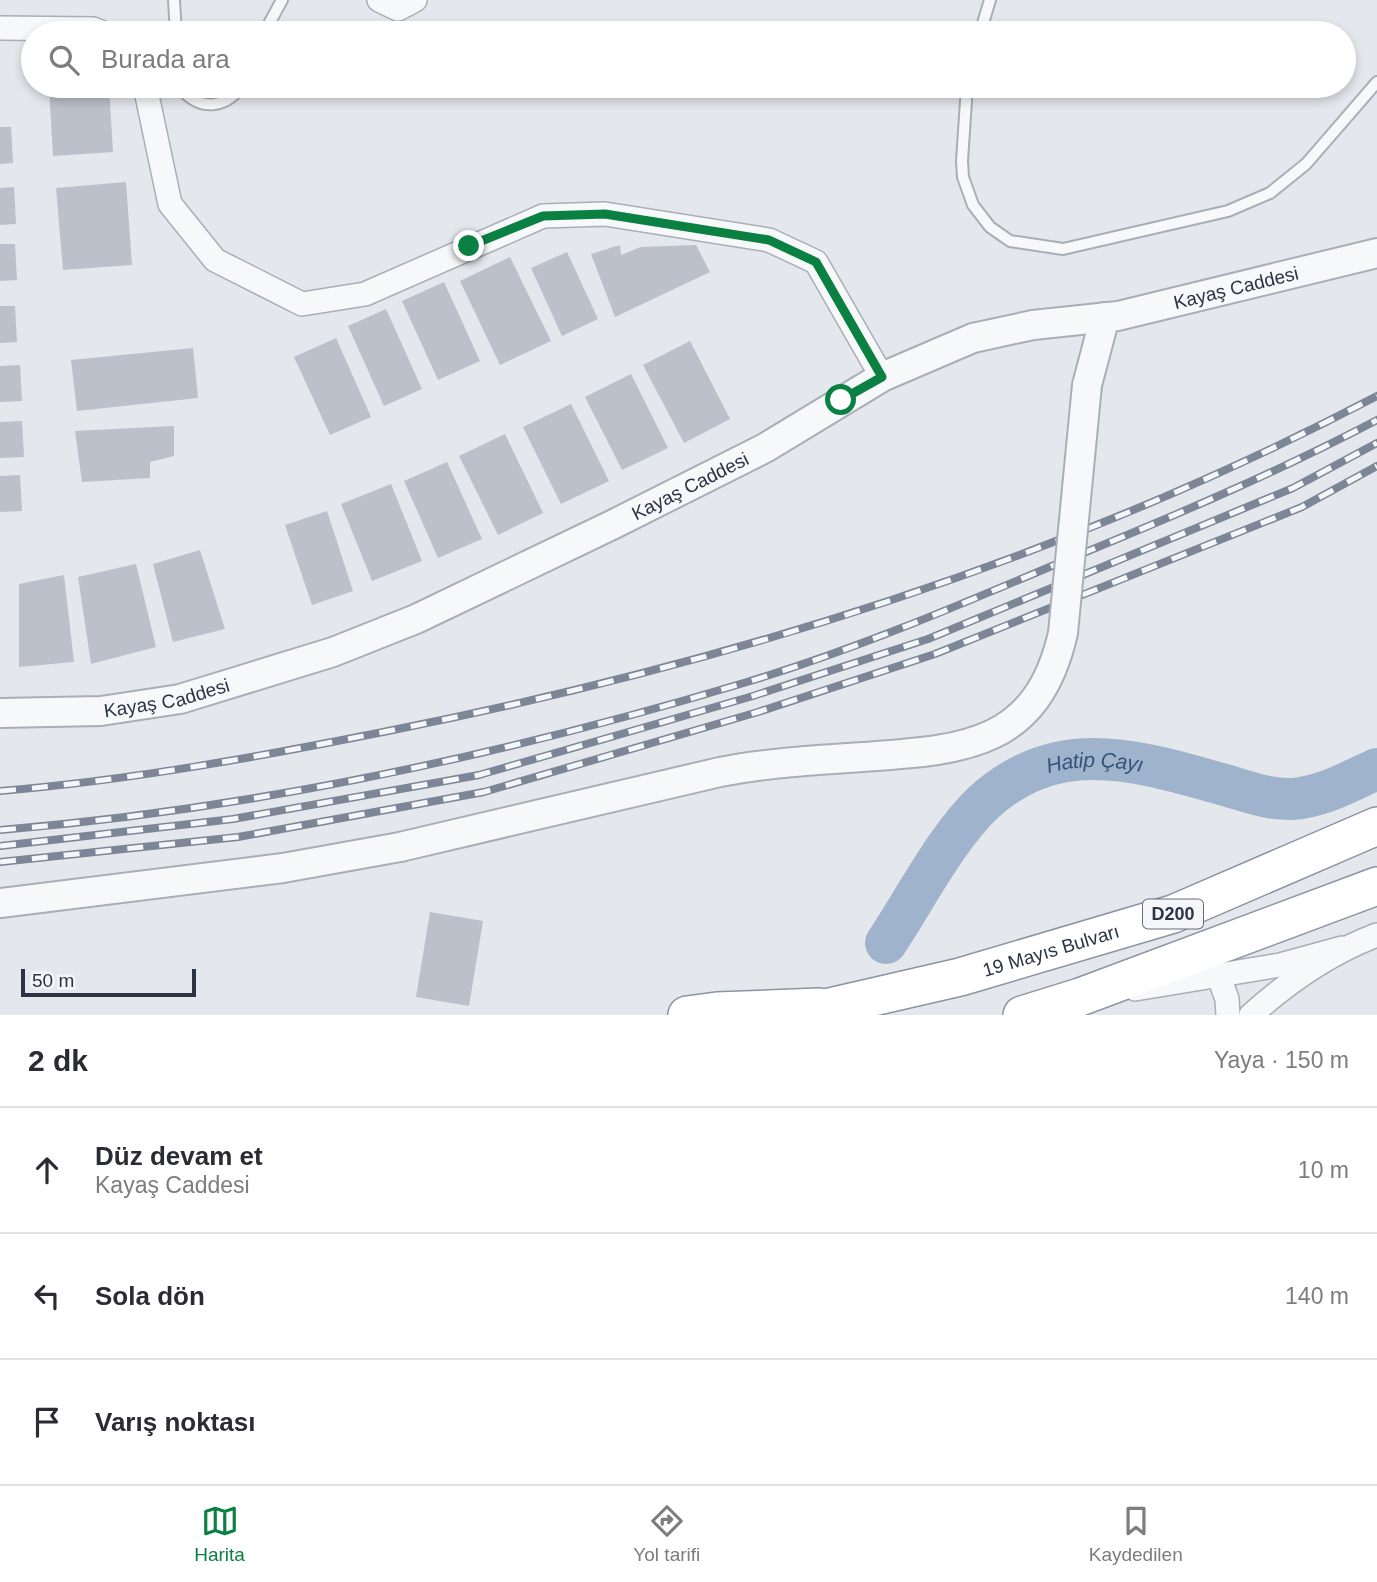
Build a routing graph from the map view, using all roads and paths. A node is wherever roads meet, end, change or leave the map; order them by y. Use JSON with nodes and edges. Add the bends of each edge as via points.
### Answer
{"nodes":[{"id":1,"x":174,"y":0,"type":"edge"},
{"id":2,"x":282,"y":0,"type":"edge"},
{"id":3,"x":379,"y":0,"type":"edge"},
{"id":4,"x":415,"y":0,"type":"edge"},
{"id":5,"x":990,"y":0,"type":"edge"},
{"id":6,"x":175,"y":21,"type":"edge"},
{"id":7,"x":271,"y":21,"type":"edge"},
{"id":8,"x":984,"y":21,"type":"edge"},
{"id":9,"x":0,"y":28,"type":"edge"},
{"id":10,"x":21,"y":28,"type":"edge"},
{"id":11,"x":1377,"y":82,"type":"edge"},
{"id":12,"x":148,"y":98,"type":"edge"},
{"id":13,"x":190,"y":98,"type":"edge"},
{"id":14,"x":229,"y":98,"type":"edge"},
{"id":15,"x":966,"y":98,"type":"edge"},
{"id":16,"x":1377,"y":253,"type":"edge"},
{"id":17,"x":1105,"y":317,"type":"junction"},
{"id":18,"x":882,"y":377,"type":"junction"},
{"id":19,"x":0,"y":713,"type":"edge"},
{"id":20,"x":1377,"y":827,"type":"edge"},
{"id":21,"x":1377,"y":886,"type":"edge"},
{"id":22,"x":0,"y":903,"type":"edge"},
{"id":23,"x":1377,"y":935,"type":"edge"},
{"id":24,"x":1342,"y":948,"type":"junction"},
{"id":25,"x":1220,"y":977,"type":"junction"},
{"id":26,"x":1080,"y":997,"type":"junction"},
{"id":27,"x":839,"y":1006,"type":"junction"},
{"id":28,"x":687,"y":1015,"type":"edge"},
{"id":29,"x":795,"y":1015,"type":"edge"},
{"id":30,"x":1022,"y":1015,"type":"edge"},
{"id":31,"x":1228,"y":1015,"type":"edge"},
{"id":32,"x":1251,"y":1015,"type":"edge"}],
"edges":[{"from":1,"to":6,"type":"lane"},
{"from":2,"to":7,"type":"lane"},
{"from":3,"to":4,"type":"street","via":[[398,9]]},
{"from":5,"to":8,"type":"lane"},
{"from":9,"to":10,"type":"street"},
{"from":11,"to":15,"type":"lane","via":[[1306,164],[1270,193],[1228,211],[1063,249],[1010,241],[990,227],[973,205],[962,162]]},
{"from":12,"to":18,"type":"street","via":[[170,204],[215,260],[302,304],[365,294],[543,216],[605,214],[769,240],[816,262]]},
{"from":13,"to":14,"type":"lane","via":[[208,105]]},
{"from":16,"to":17,"type":"street","name":"Kayaş Caddesi"},
{"from":17,"to":18,"type":"street","name":"Kayaş Caddesi","via":[[1032,325],[973,338]]},
{"from":17,"to":22,"type":"street","bridge":true,"via":[[1087,385],[1056,666],[1041,693],[1018,718],[992,736],[958,749],[720,772],[400,847],[283,868]]},
{"from":18,"to":19,"type":"street","name":"Kayaş Caddesi","via":[[765,448],[626,518],[416,619],[333,652],[180,699],[101,711]]},
{"from":20,"to":27,"type":"highway","name":"19 Mayıs Bulvarı","number":"D200","via":[[1173,914],[960,978]]},
{"from":21,"to":26,"type":"highway","number":"D200"},
{"from":23,"to":24,"type":"street"},
{"from":24,"to":25,"type":"street"},
{"from":24,"to":32,"type":"street","via":[[1280,989]]},
{"from":25,"to":26,"type":"street"},
{"from":25,"to":31,"type":"street"},
{"from":26,"to":30,"type":"highway","number":"D200"},
{"from":27,"to":28,"type":"highway"},
{"from":27,"to":29,"type":"highway","name":"19 Mayıs Bulvarı","number":"D200"}]}
